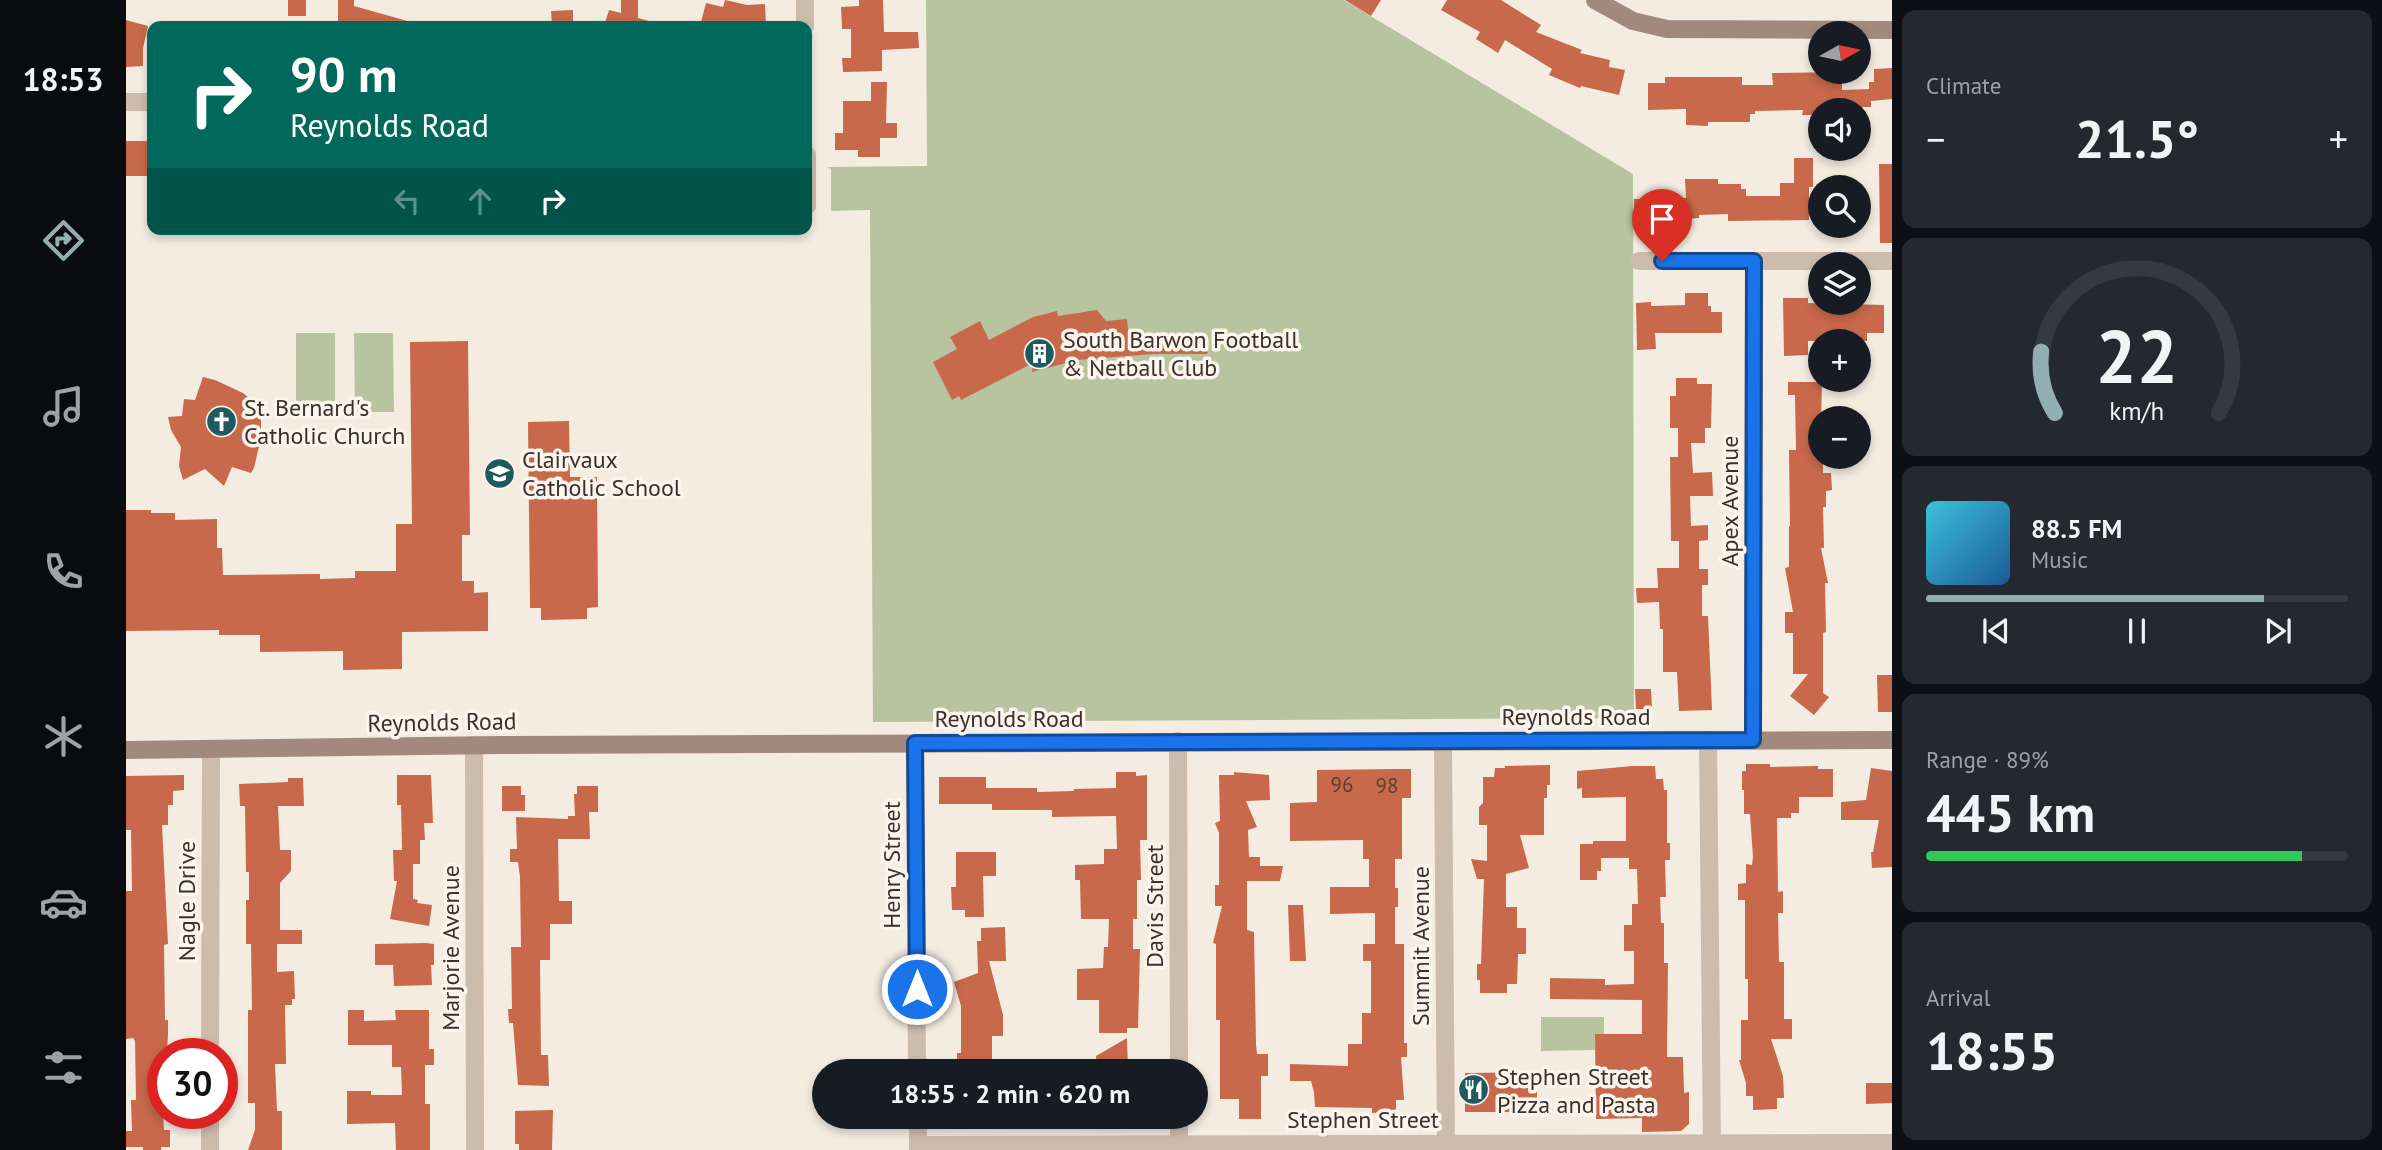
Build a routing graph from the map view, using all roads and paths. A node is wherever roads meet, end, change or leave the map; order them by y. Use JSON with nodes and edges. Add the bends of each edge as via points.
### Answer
{"nodes":[{"id":1,"x":805,"y":0,"type":"edge"},
{"id":2,"x":1595,"y":0,"type":"edge"},
{"id":3,"x":805,"y":21,"type":"edge"},
{"id":4,"x":1892,"y":30,"type":"edge"},
{"id":5,"x":126,"y":102,"type":"edge"},
{"id":6,"x":147,"y":102,"type":"edge"},
{"id":7,"x":1639,"y":261,"type":"dead end"},
{"id":8,"x":1754,"y":261,"type":"junction"},
{"id":9,"x":1892,"y":261,"type":"edge"},
{"id":10,"x":1708,"y":740,"type":"junction"},
{"id":11,"x":1753,"y":740,"type":"junction"},
{"id":12,"x":1892,"y":740,"type":"edge"},
{"id":13,"x":1178,"y":741,"type":"junction"},
{"id":14,"x":1443,"y":741,"type":"junction"},
{"id":15,"x":915,"y":743,"type":"junction"},
{"id":16,"x":474,"y":746,"type":"junction"},
{"id":17,"x":211,"y":749,"type":"junction"},
{"id":18,"x":126,"y":751,"type":"edge"},
{"id":19,"x":211,"y":1038,"type":"edge"},
{"id":20,"x":917,"y":1059,"type":"edge"},
{"id":21,"x":1179,"y":1059,"type":"edge"},
{"id":22,"x":210,"y":1129,"type":"edge"},
{"id":23,"x":918,"y":1129,"type":"edge"},
{"id":24,"x":1179,"y":1129,"type":"edge"},
{"id":25,"x":1892,"y":1143,"type":"edge"},
{"id":26,"x":1712,"y":1146,"type":"edge"},
{"id":27,"x":918,"y":1147,"type":"edge"},
{"id":28,"x":1179,"y":1147,"type":"edge"},
{"id":29,"x":1446,"y":1147,"type":"edge"},
{"id":30,"x":210,"y":1150,"type":"edge"},
{"id":31,"x":475,"y":1150,"type":"edge"}],
"edges":[{"from":1,"to":3,"type":"street"},
{"from":2,"to":4,"type":"street","via":[[1633,21],[1667,29]]},
{"from":5,"to":6,"type":"street"},
{"from":7,"to":8,"type":"street"},
{"from":8,"to":9,"type":"street"},
{"from":8,"to":11,"type":"street","name":"Apex Avenue"},
{"from":10,"to":11,"type":"street","name":"Reynolds Road"},
{"from":10,"to":14,"type":"street","name":"Reynolds Road"},
{"from":10,"to":26,"type":"street"},
{"from":11,"to":12,"type":"street","name":"Reynolds Road"},
{"from":13,"to":14,"type":"street","name":"Reynolds Road"},
{"from":13,"to":15,"type":"street","name":"Reynolds Road"},
{"from":13,"to":21,"type":"street","name":"Davis Street"},
{"from":14,"to":29,"type":"street","name":"Summit Avenue"},
{"from":15,"to":16,"type":"street","name":"Reynolds Road"},
{"from":15,"to":20,"type":"street","name":"Henry Street"},
{"from":16,"to":17,"type":"street","name":"Reynolds Road"},
{"from":16,"to":31,"type":"street","name":"Marjorie Avenue"},
{"from":17,"to":18,"type":"street","name":"Reynolds Road"},
{"from":17,"to":19,"type":"street","name":"Nagle Drive"},
{"from":22,"to":30,"type":"street"},
{"from":23,"to":27,"type":"street"},
{"from":24,"to":28,"type":"street"},
{"from":25,"to":26,"type":"street","name":"Stephen Street"},
{"from":26,"to":29,"type":"street","name":"Stephen Street"},
{"from":27,"to":28,"type":"street","name":"Stephen Street"},
{"from":28,"to":29,"type":"street","name":"Stephen Street"}]}
